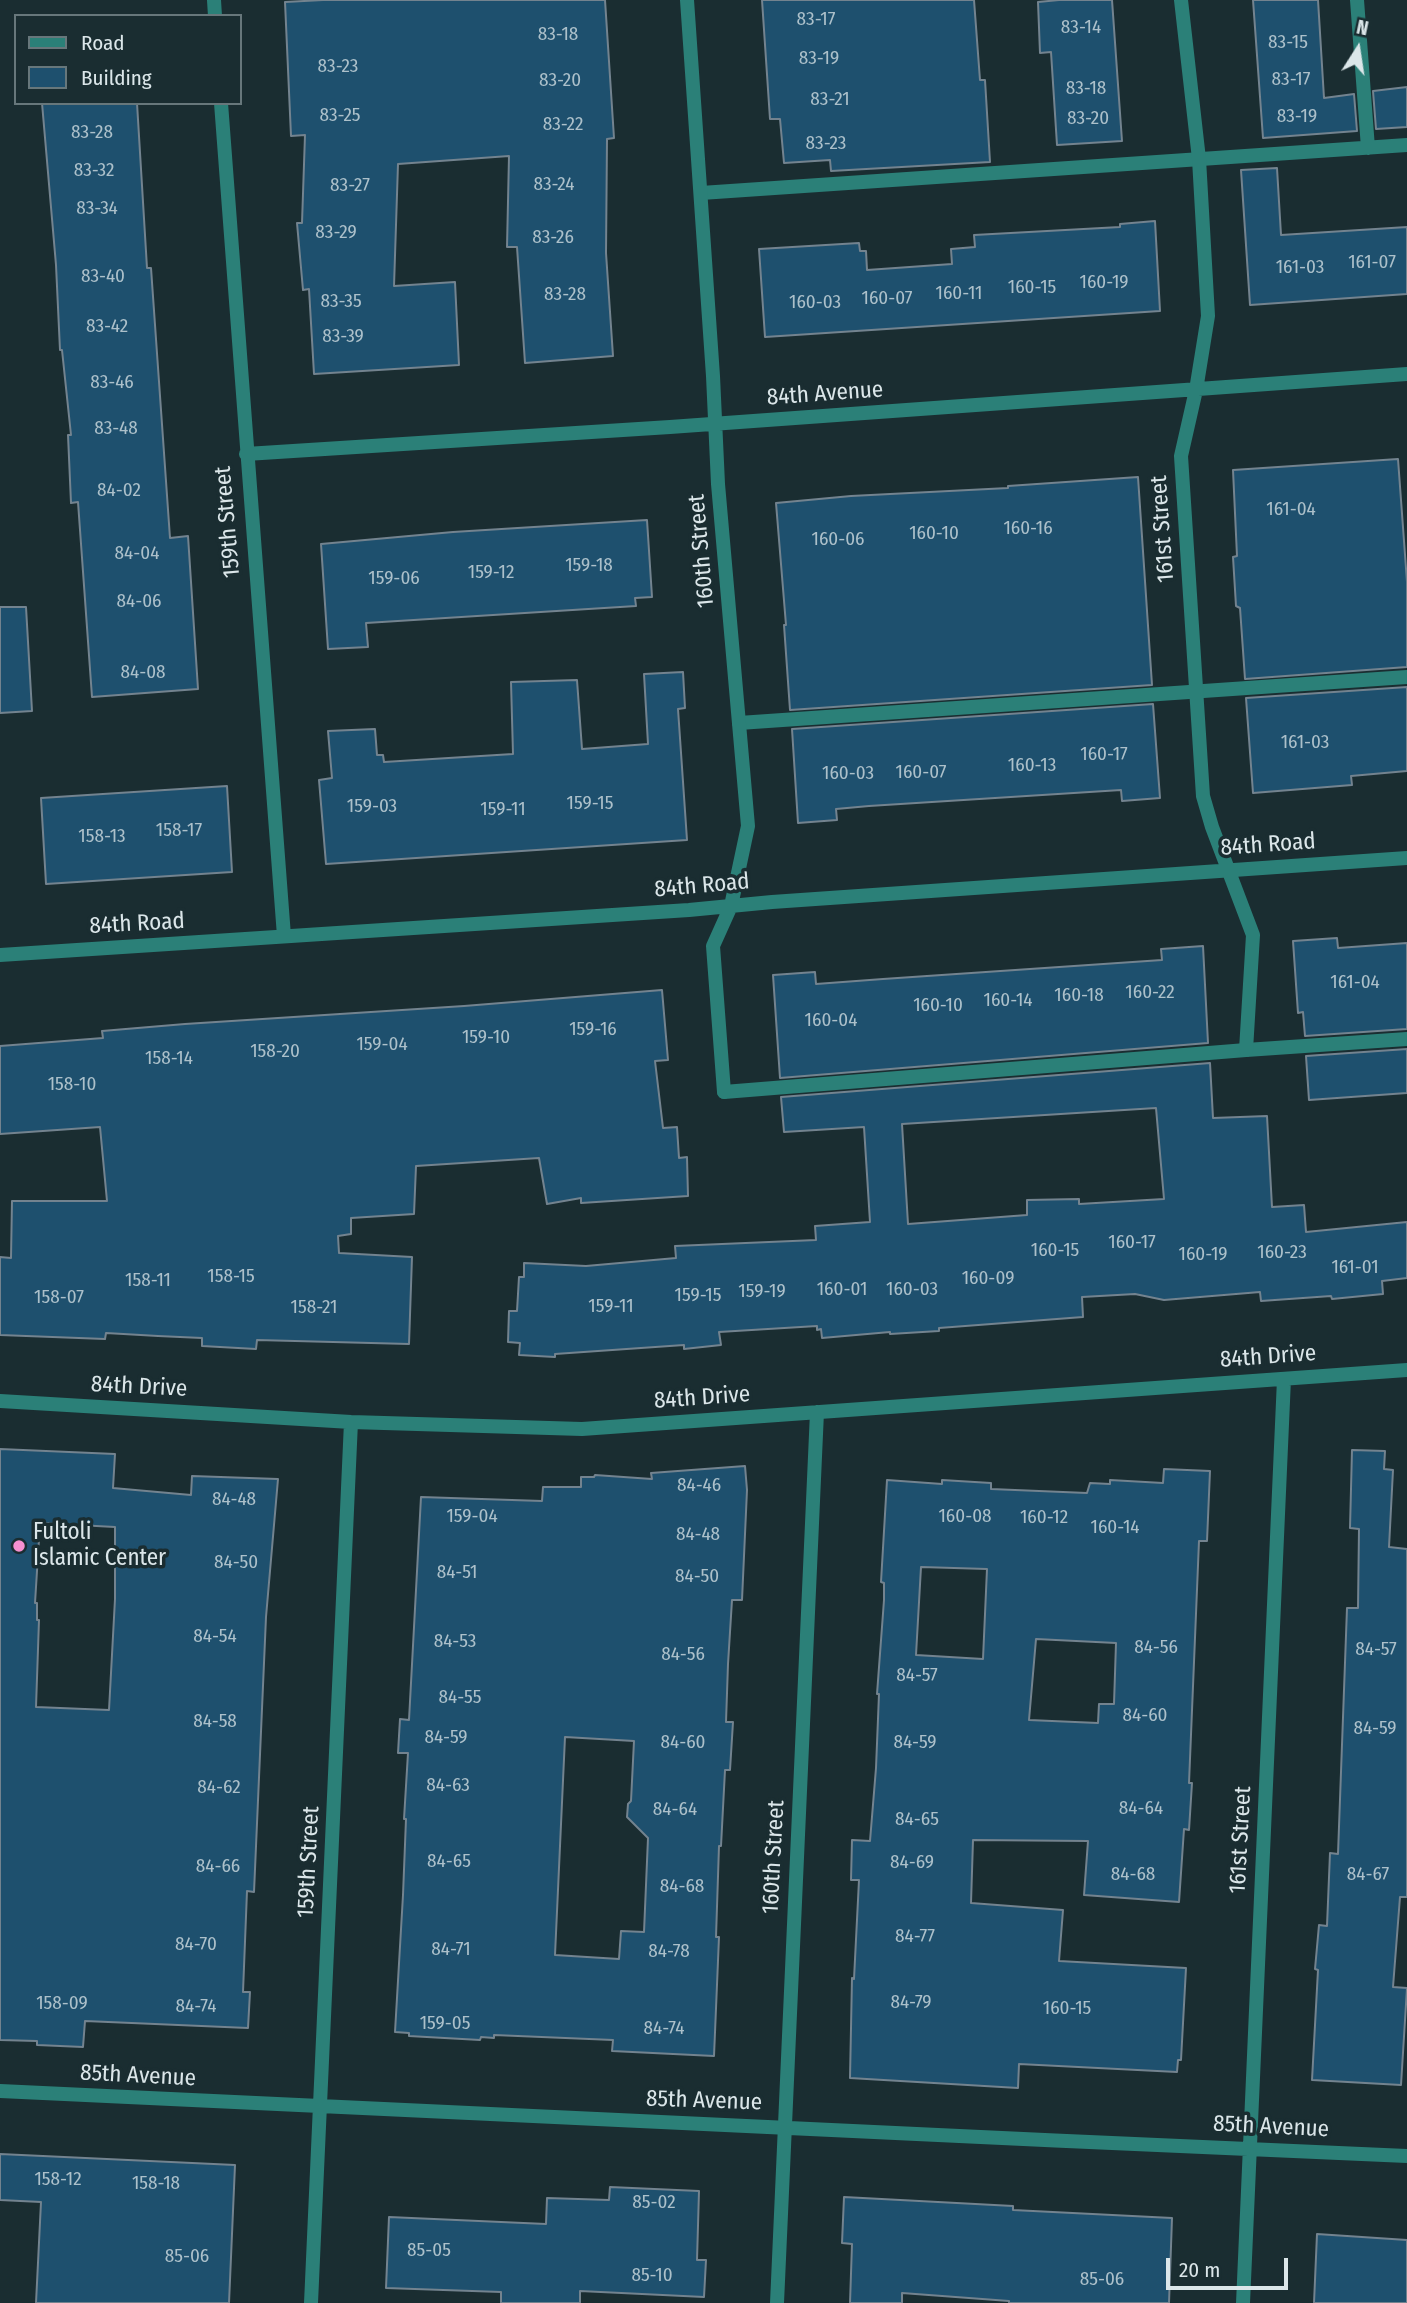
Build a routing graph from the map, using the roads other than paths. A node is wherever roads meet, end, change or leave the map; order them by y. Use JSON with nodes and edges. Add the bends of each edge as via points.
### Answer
{"nodes":[{"id":1,"x":688,"y":0,"type":"edge"},
{"id":2,"x":1181,"y":0,"type":"edge"},
{"id":3,"x":1357,"y":0,"type":"edge"},
{"id":4,"x":221,"y":105,"type":"edge"},
{"id":5,"x":1407,"y":145,"type":"edge"},
{"id":6,"x":1368,"y":148,"type":"junction"},
{"id":7,"x":1199,"y":159,"type":"junction"},
{"id":8,"x":701,"y":193,"type":"junction"},
{"id":9,"x":1407,"y":374,"type":"edge"},
{"id":10,"x":1196,"y":390,"type":"junction"},
{"id":11,"x":716,"y":424,"type":"junction"},
{"id":12,"x":246,"y":454,"type":"junction"},
{"id":13,"x":1407,"y":677,"type":"edge"},
{"id":14,"x":1198,"y":690,"type":"junction"},
{"id":15,"x":739,"y":723,"type":"junction"},
{"id":16,"x":1407,"y":858,"type":"edge"},
{"id":17,"x":1230,"y":870,"type":"junction"},
{"id":18,"x":731,"y":906,"type":"junction"},
{"id":19,"x":284,"y":936,"type":"junction"},
{"id":20,"x":0,"y":955,"type":"edge"},
{"id":21,"x":1407,"y":1040,"type":"edge"},
{"id":22,"x":1247,"y":1050,"type":"junction"},
{"id":23,"x":1407,"y":1370,"type":"edge"},
{"id":24,"x":1284,"y":1378,"type":"junction"},
{"id":25,"x":0,"y":1401,"type":"edge"},
{"id":26,"x":817,"y":1412,"type":"junction"},
{"id":27,"x":351,"y":1422,"type":"junction"},
{"id":28,"x":0,"y":2091,"type":"edge"},
{"id":29,"x":320,"y":2109,"type":"junction"},
{"id":30,"x":784,"y":2127,"type":"junction"},
{"id":31,"x":1250,"y":2149,"type":"junction"},
{"id":32,"x":1407,"y":2156,"type":"edge"},
{"id":33,"x":312,"y":2303,"type":"edge"},
{"id":34,"x":777,"y":2303,"type":"edge"},
{"id":35,"x":1243,"y":2303,"type":"edge"}],
"edges":[{"from":1,"to":8,"type":"street","name":"160th Street"},
{"from":2,"to":7,"type":"street","name":"161st Street"},
{"from":3,"to":6,"type":"street"},
{"from":4,"to":12,"type":"street","name":"159th Street"},
{"from":5,"to":6,"type":"street"},
{"from":6,"to":7,"type":"street"},
{"from":7,"to":8,"type":"street"},
{"from":7,"to":10,"type":"street","name":"161st Street","via":[[1208,316]]},
{"from":8,"to":11,"type":"street","name":"160th Street"},
{"from":9,"to":10,"type":"street","name":"84th Avenue"},
{"from":10,"to":11,"type":"street","name":"84th Avenue"},
{"from":10,"to":14,"type":"street","name":"161st Street","via":[[1181,456]]},
{"from":11,"to":12,"type":"street","name":"84th Avenue"},
{"from":11,"to":15,"type":"street","name":"160th Street"},
{"from":12,"to":19,"type":"street","name":"159th Street"},
{"from":13,"to":14,"type":"street"},
{"from":14,"to":15,"type":"street"},
{"from":14,"to":17,"type":"street","name":"161st Street","via":[[1203,796]]},
{"from":15,"to":18,"type":"street","name":"160th Street","via":[[748,826]]},
{"from":16,"to":17,"type":"street","name":"84th Road"},
{"from":17,"to":18,"type":"street","name":"84th Road"},
{"from":17,"to":22,"type":"street","name":"161st Street","via":[[1254,935]]},
{"from":18,"to":19,"type":"street","name":"84th Road"},
{"from":18,"to":22,"type":"street","name":"160th Street","via":[[713,946],[724,1092]]},
{"from":19,"to":20,"type":"street","name":"84th Road"},
{"from":21,"to":22,"type":"street"},
{"from":23,"to":24,"type":"street","name":"84th Drive"},
{"from":24,"to":26,"type":"street","name":"84th Drive"},
{"from":24,"to":31,"type":"street","name":"161st Street"},
{"from":25,"to":27,"type":"street","name":"84th Drive"},
{"from":26,"to":27,"type":"street","name":"84th Drive","via":[[582,1429]]},
{"from":26,"to":30,"type":"street","name":"160th Street"},
{"from":27,"to":29,"type":"street","name":"159th Street"},
{"from":28,"to":29,"type":"street","name":"85th Avenue"},
{"from":29,"to":30,"type":"street","name":"85th Avenue"},
{"from":29,"to":33,"type":"street","name":"159th Street"},
{"from":30,"to":31,"type":"street","name":"85th Avenue"},
{"from":30,"to":34,"type":"street","name":"160th Street"},
{"from":31,"to":32,"type":"street","name":"85th Avenue"},
{"from":31,"to":35,"type":"street","name":"161st Street"}]}
